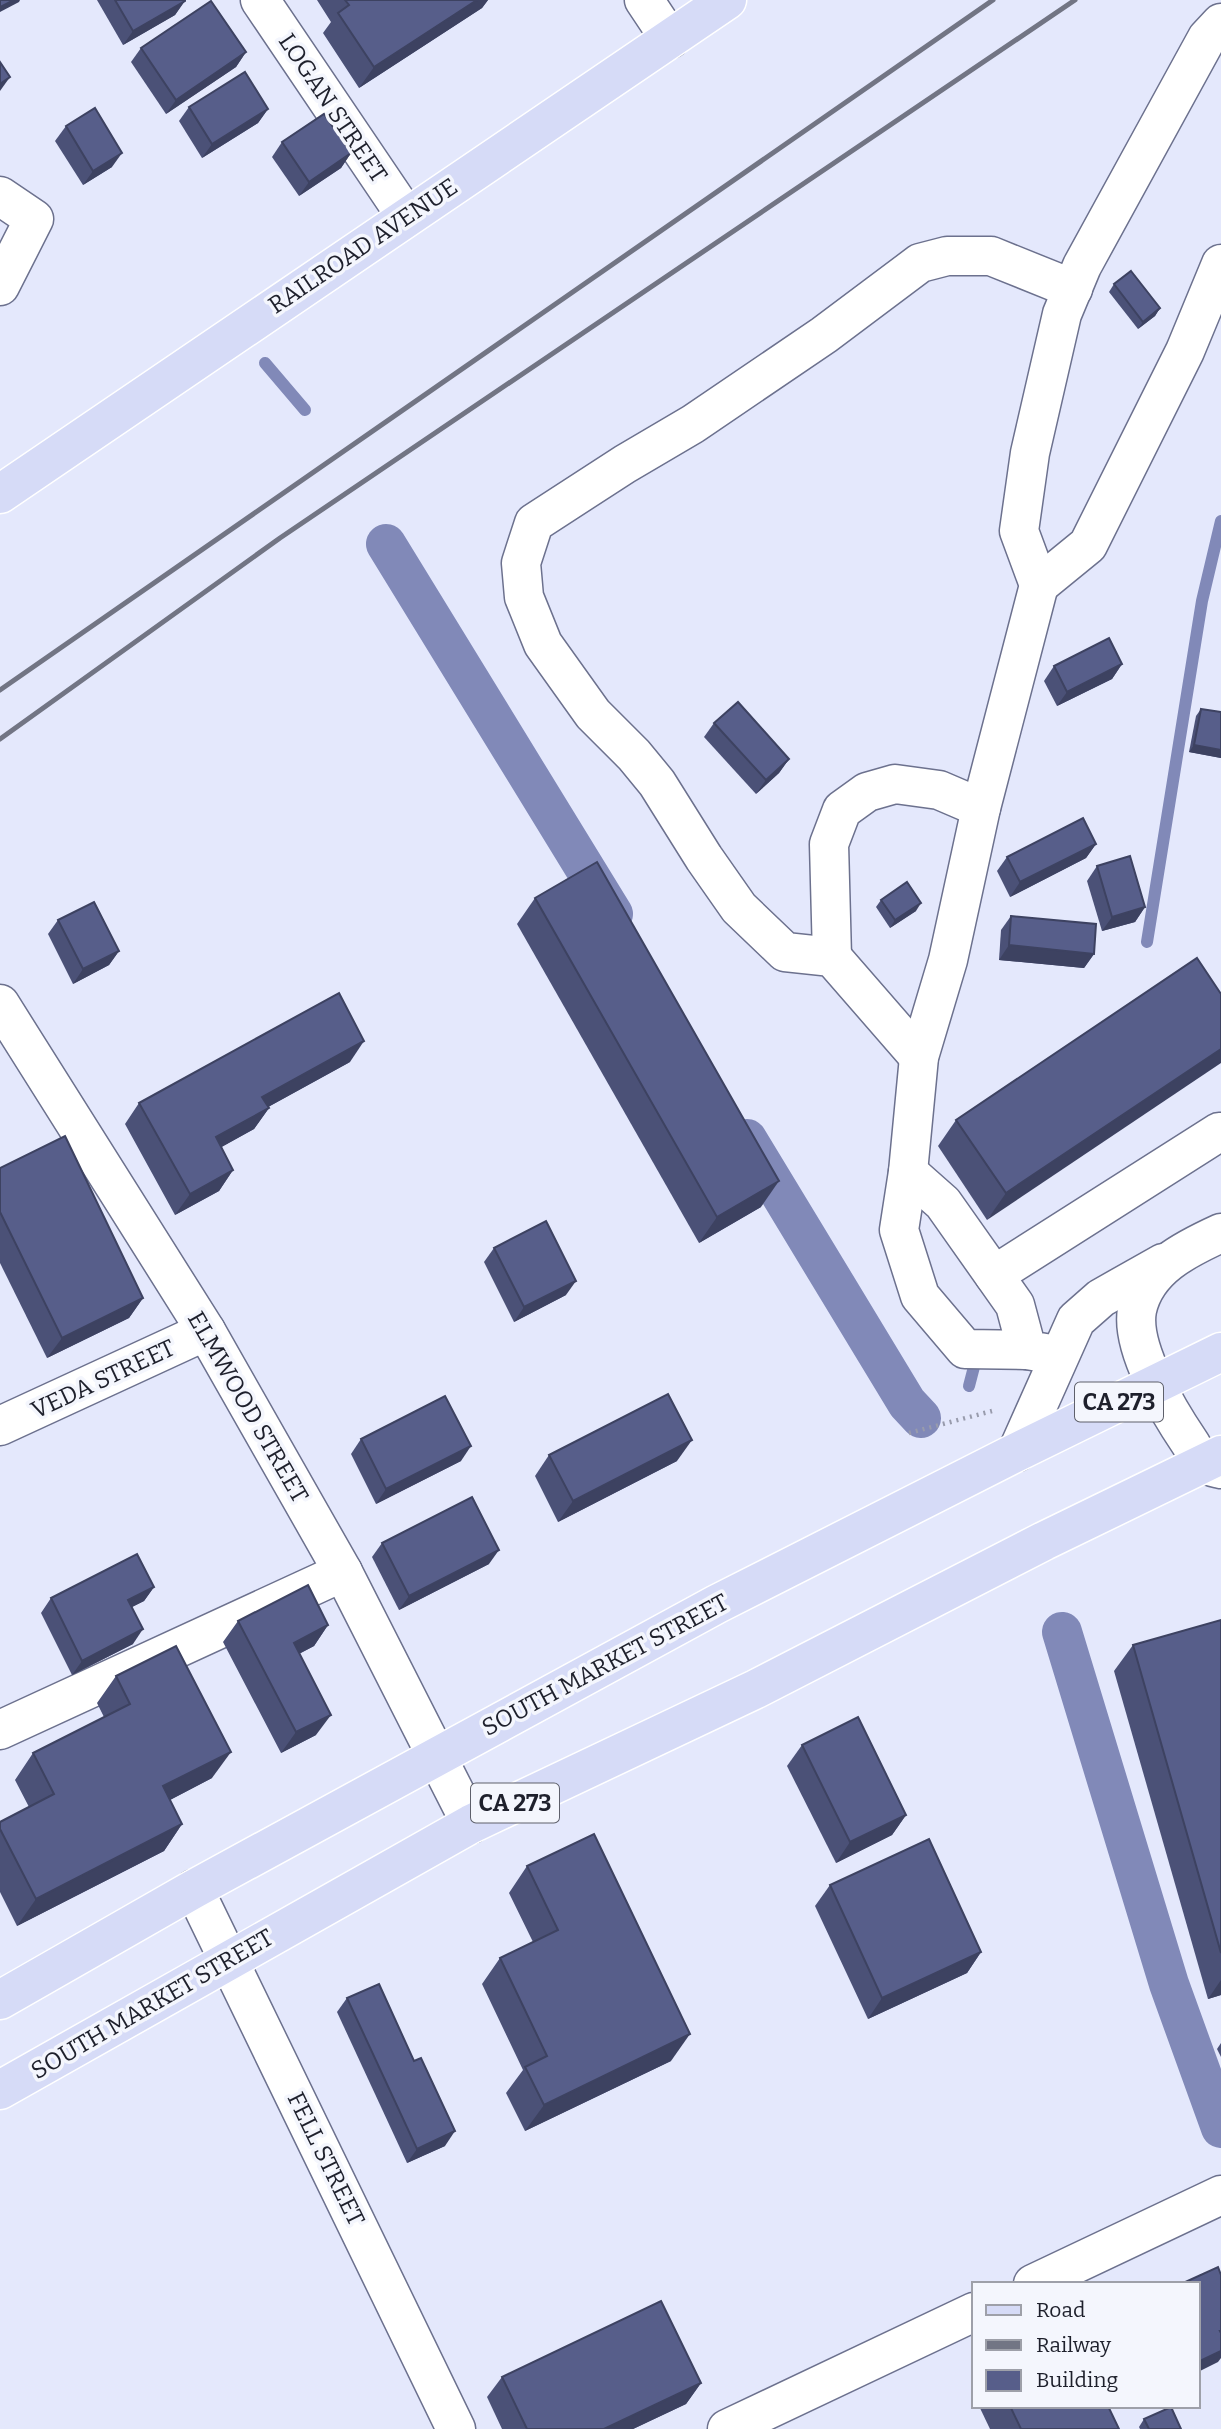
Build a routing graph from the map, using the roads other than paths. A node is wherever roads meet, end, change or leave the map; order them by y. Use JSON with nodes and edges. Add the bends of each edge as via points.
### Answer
{"nodes":[{"id":1,"x":260,"y":0,"type":"edge"},
{"id":2,"x":644,"y":0,"type":"edge"},
{"id":3,"x":727,"y":0,"type":"edge"},
{"id":4,"x":1221,"y":23,"type":"edge"},
{"id":5,"x":670,"y":39,"type":"junction"},
{"id":6,"x":0,"y":196,"type":"edge"},
{"id":7,"x":406,"y":216,"type":"junction"},
{"id":8,"x":1221,"y":264,"type":"edge"},
{"id":9,"x":0,"y":286,"type":"edge"},
{"id":10,"x":1073,"y":289,"type":"junction"},
{"id":11,"x":0,"y":494,"type":"edge"},
{"id":12,"x":1040,"y":585,"type":"junction"},
{"id":13,"x":981,"y":808,"type":"junction"},
{"id":14,"x":832,"y":957,"type":"junction"},
{"id":15,"x":0,"y":1004,"type":"edge"},
{"id":16,"x":919,"y":1057,"type":"junction"},
{"id":17,"x":1221,"y":1135,"type":"edge"},
{"id":18,"x":908,"y":1172,"type":"junction"},
{"id":19,"x":1221,"y":1233,"type":"edge"},
{"id":20,"x":1170,"y":1259,"type":"junction"},
{"id":21,"x":994,"y":1275,"type":"junction"},
{"id":22,"x":206,"y":1331,"type":"junction"},
{"id":23,"x":1221,"y":1352,"type":"edge"},
{"id":24,"x":1044,"y":1353,"type":"junction"},
{"id":25,"x":1155,"y":1385,"type":"junction"},
{"id":26,"x":0,"y":1426,"type":"edge"},
{"id":27,"x":1017,"y":1452,"type":"junction"},
{"id":28,"x":1215,"y":1463,"type":"edge"},
{"id":29,"x":343,"y":1572,"type":"junction"},
{"id":30,"x":0,"y":1730,"type":"edge"},
{"id":31,"x":438,"y":1756,"type":"junction"},
{"id":32,"x":471,"y":1824,"type":"junction"},
{"id":33,"x":194,"y":1889,"type":"junction"},
{"id":34,"x":229,"y":1959,"type":"junction"},
{"id":35,"x":0,"y":2000,"type":"edge"},
{"id":36,"x":0,"y":2090,"type":"edge"},
{"id":37,"x":1221,"y":2195,"type":"edge"},
{"id":38,"x":1037,"y":2282,"type":"edge"},
{"id":39,"x":972,"y":2313,"type":"edge"},
{"id":40,"x":456,"y":2429,"type":"edge"},
{"id":41,"x":727,"y":2429,"type":"edge"}],
"edges":[{"from":1,"to":7,"type":"street","name":"LOGAN STREET"},
{"from":2,"to":5,"type":"street"},
{"from":3,"to":5,"type":"main road","name":"RAILROAD AVENUE"},
{"from":4,"to":10,"type":"street","via":[[1207,38]]},
{"from":5,"to":7,"type":"main road","name":"RAILROAD AVENUE"},
{"from":6,"to":9,"type":"street","via":[[34,219]]},
{"from":7,"to":11,"type":"main road","name":"RAILROAD AVENUE"},
{"from":8,"to":12,"type":"street","via":[[1185,351],[1087,545]]},
{"from":10,"to":12,"type":"street","via":[[1062,314],[1042,395],[1019,531]]},
{"from":10,"to":14,"type":"street","via":[[991,256],[947,256],[920,263],[693,424],[534,523],[521,563],[524,597],[543,645],[593,715],[657,783],[740,908],[785,952]]},
{"from":12,"to":13,"type":"street"},
{"from":13,"to":14,"type":"street","via":[[939,790],[895,784],[867,792],[842,810],[829,844]]},
{"from":13,"to":16,"type":"street","via":[[948,960]]},
{"from":14,"to":16,"type":"street"},
{"from":15,"to":22,"type":"street","name":"ELMWOOD STREET"},
{"from":16,"to":18,"type":"street"},
{"from":17,"to":21,"type":"street","via":[[1219,1132]]},
{"from":18,"to":21,"type":"street","via":[[943,1203]]},
{"from":18,"to":24,"type":"street","via":[[899,1230],[920,1296],[965,1349]]},
{"from":19,"to":20,"type":"street"},
{"from":20,"to":24,"type":"street","via":[[1088,1307]]},
{"from":20,"to":25,"type":"street","via":[[1148,1285],[1137,1312]]},
{"from":21,"to":24,"type":"street"},
{"from":22,"to":26,"type":"street","name":"VEDA STREET"},
{"from":22,"to":29,"type":"street","name":"ELMWOOD STREET"},
{"from":23,"to":25,"type":"main road","name":"SOUTH MARKET STREET","number":"CA 273"},
{"from":24,"to":27,"type":"street"},
{"from":25,"to":27,"type":"main road","name":"SOUTH MARKET STREET","number":"CA 273"},
{"from":25,"to":28,"type":"street","via":[[1176,1423]]},
{"from":27,"to":31,"type":"main road","name":"SOUTH MARKET STREET","number":"CA 273","via":[[717,1604]]},
{"from":28,"to":32,"type":"main road","name":"SOUTH MARKET STREET","number":"CA 273","via":[[1044,1541],[756,1689]]},
{"from":29,"to":30,"type":"street"},
{"from":29,"to":31,"type":"street","name":"ELMWOOD STREET"},
{"from":31,"to":32,"type":"street","name":"ELMWOOD STREET"},
{"from":31,"to":33,"type":"main road","name":"SOUTH MARKET STREET","number":"CA 273"},
{"from":32,"to":34,"type":"main road","name":"SOUTH MARKET STREET","number":"CA 273"},
{"from":33,"to":34,"type":"street","name":"FELL STREET"},
{"from":33,"to":35,"type":"main road","name":"SOUTH MARKET STREET","number":"CA 273"},
{"from":34,"to":36,"type":"main road","name":"SOUTH MARKET STREET","number":"CA 273"},
{"from":34,"to":40,"type":"street","name":"FELL STREET"},
{"from":37,"to":38,"type":"street"},
{"from":39,"to":41,"type":"street"}]}
